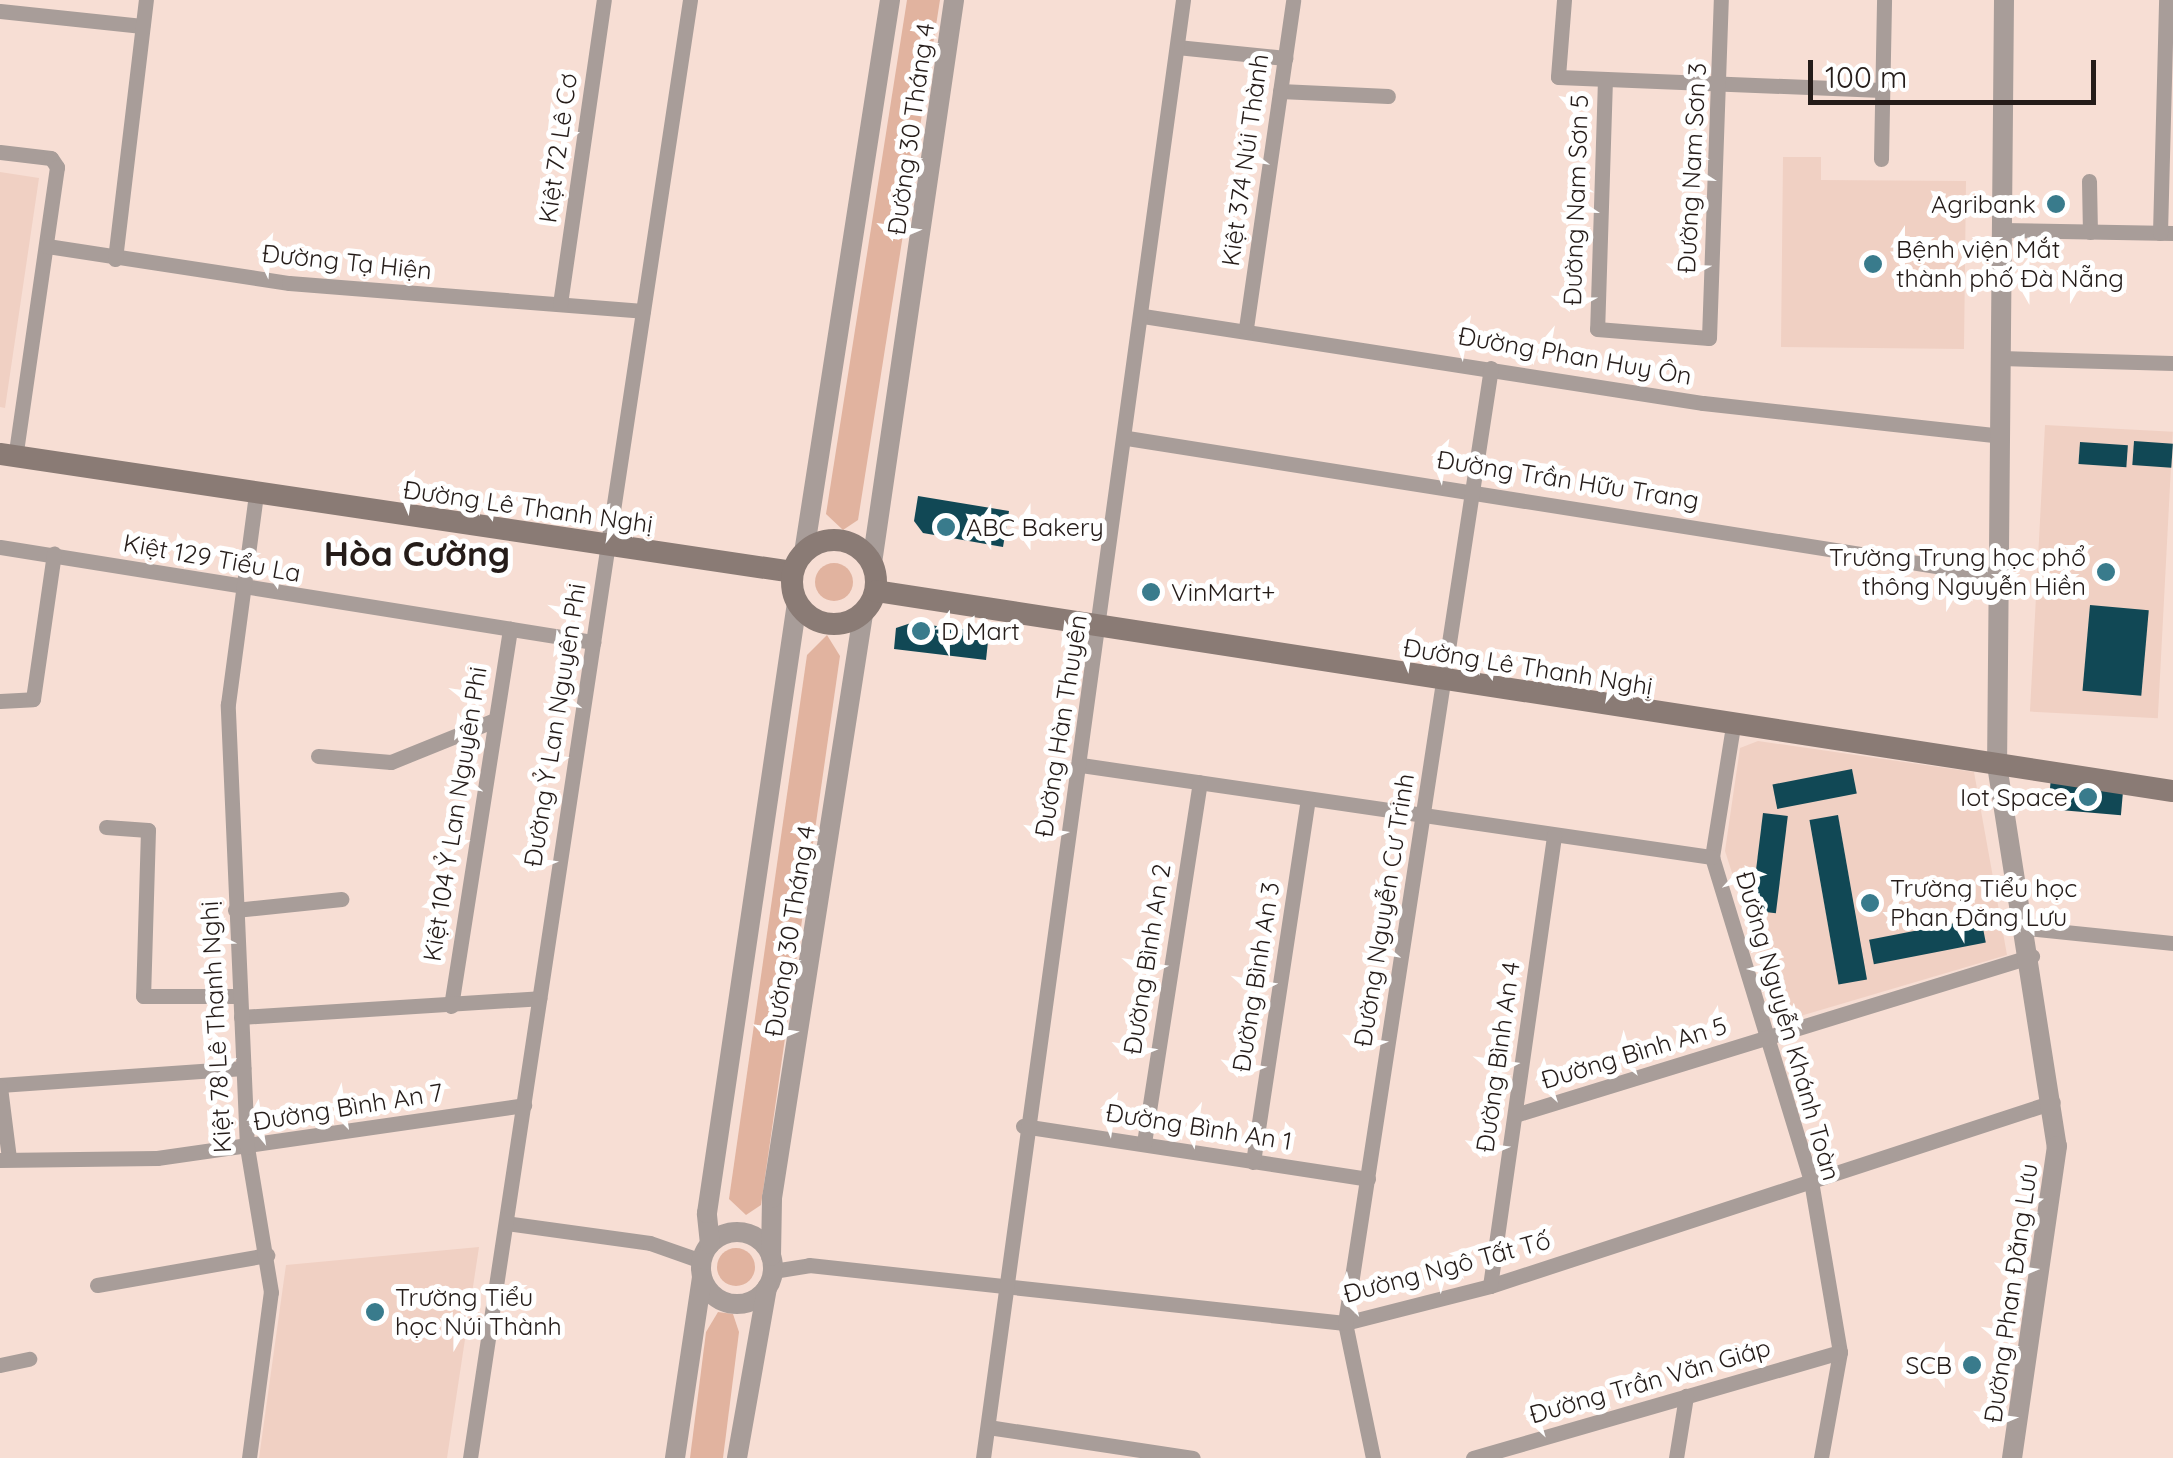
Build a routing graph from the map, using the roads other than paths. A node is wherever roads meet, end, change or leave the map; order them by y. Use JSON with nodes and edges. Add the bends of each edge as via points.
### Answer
{"nodes":[{"id":1,"x":146,"y":0,"type":"edge"},
{"id":2,"x":604,"y":0,"type":"edge"},
{"id":3,"x":690,"y":0,"type":"edge"},
{"id":4,"x":890,"y":0,"type":"edge"},
{"id":5,"x":954,"y":0,"type":"edge"},
{"id":6,"x":1183,"y":0,"type":"edge"},
{"id":7,"x":1293,"y":0,"type":"edge"},
{"id":8,"x":1564,"y":0,"type":"edge"},
{"id":9,"x":1721,"y":0,"type":"edge"},
{"id":10,"x":1884,"y":0,"type":"edge"},
{"id":11,"x":2004,"y":0,"type":"edge"},
{"id":12,"x":2166,"y":0,"type":"edge"},
{"id":13,"x":0,"y":11,"type":"edge"},
{"id":14,"x":142,"y":26,"type":"junction"},
{"id":15,"x":1177,"y":47,"type":"junction"},
{"id":16,"x":1285,"y":58,"type":"junction"},
{"id":17,"x":1605,"y":79,"type":"junction"},
{"id":18,"x":1724,"y":84,"type":"junction"},
{"id":19,"x":1882,"y":90,"type":"junction"},
{"id":20,"x":1280,"y":92,"type":"junction"},
{"id":21,"x":1388,"y":96,"type":"dead end"},
{"id":22,"x":0,"y":152,"type":"edge"},
{"id":23,"x":1881,"y":160,"type":"dead end"},
{"id":24,"x":2089,"y":181,"type":"dead end"},
{"id":25,"x":2003,"y":230,"type":"junction"},
{"id":26,"x":2090,"y":232,"type":"junction"},
{"id":27,"x":2166,"y":233,"type":"edge"},
{"id":28,"x":47,"y":246,"type":"junction"},
{"id":29,"x":115,"y":258,"type":"junction"},
{"id":30,"x":560,"y":304,"type":"junction"},
{"id":31,"x":643,"y":311,"type":"junction"},
{"id":32,"x":1143,"y":316,"type":"junction"},
{"id":33,"x":1246,"y":328,"type":"junction"},
{"id":34,"x":1709,"y":338,"type":"joint"},
{"id":35,"x":2001,"y":358,"type":"junction"},
{"id":36,"x":2173,"y":363,"type":"edge"},
{"id":37,"x":1492,"y":368,"type":"junction"},
{"id":38,"x":2000,"y":436,"type":"junction"},
{"id":39,"x":1127,"y":438,"type":"junction"},
{"id":40,"x":8,"y":455,"type":"edge"},
{"id":41,"x":1471,"y":488,"type":"junction"},
{"id":42,"x":256,"y":494,"type":"junction"},
{"id":43,"x":608,"y":546,"type":"junction"},
{"id":44,"x":0,"y":547,"type":"edge"},
{"id":45,"x":54,"y":554,"type":"junction"},
{"id":46,"x":798,"y":562,"type":"junction"},
{"id":47,"x":872,"y":563,"type":"junction"},
{"id":48,"x":1999,"y":576,"type":"junction"},
{"id":49,"x":243,"y":590,"type":"junction"},
{"id":50,"x":876,"y":592,"type":"junction"},
{"id":51,"x":797,"y":603,"type":"junction"},
{"id":52,"x":863,"y":614,"type":"junction"},
{"id":53,"x":1101,"y":626,"type":"junction"},
{"id":54,"x":510,"y":630,"type":"junction"},
{"id":55,"x":593,"y":642,"type":"junction"},
{"id":56,"x":1442,"y":680,"type":"junction"},
{"id":57,"x":0,"y":700,"type":"edge"},
{"id":58,"x":495,"y":720,"type":"junction"},
{"id":59,"x":1732,"y":726,"type":"junction"},
{"id":60,"x":318,"y":756,"type":"dead end"},
{"id":61,"x":1081,"y":765,"type":"junction"},
{"id":62,"x":1998,"y":765,"type":"junction"},
{"id":63,"x":1200,"y":782,"type":"junction"},
{"id":64,"x":2173,"y":791,"type":"edge"},
{"id":65,"x":1308,"y":799,"type":"junction"},
{"id":66,"x":1424,"y":817,"type":"junction"},
{"id":67,"x":106,"y":827,"type":"dead end"},
{"id":68,"x":1554,"y":836,"type":"junction"},
{"id":69,"x":1712,"y":857,"type":"junction"},
{"id":70,"x":341,"y":899,"type":"dead end"},
{"id":71,"x":235,"y":910,"type":"junction"},
{"id":72,"x":2028,"y":928,"type":"junction"},
{"id":73,"x":2173,"y":943,"type":"edge"},
{"id":74,"x":2032,"y":956,"type":"junction"},
{"id":75,"x":239,"y":996,"type":"junction"},
{"id":76,"x":540,"y":998,"type":"junction"},
{"id":77,"x":450,"y":1006,"type":"junction"},
{"id":78,"x":241,"y":1017,"type":"junction"},
{"id":79,"x":1768,"y":1040,"type":"junction"},
{"id":80,"x":244,"y":1068,"type":"junction"},
{"id":81,"x":0,"y":1086,"type":"edge"},
{"id":82,"x":2053,"y":1102,"type":"junction"},
{"id":83,"x":524,"y":1105,"type":"junction"},
{"id":84,"x":1514,"y":1115,"type":"junction"},
{"id":85,"x":1023,"y":1126,"type":"junction"},
{"id":86,"x":1144,"y":1143,"type":"junction"},
{"id":87,"x":247,"y":1147,"type":"junction"},
{"id":88,"x":5,"y":1159,"type":"edge"},
{"id":89,"x":1253,"y":1162,"type":"junction"},
{"id":90,"x":1368,"y":1179,"type":"junction"},
{"id":91,"x":1810,"y":1181,"type":"junction"},
{"id":92,"x":506,"y":1223,"type":"junction"},
{"id":93,"x":268,"y":1255,"type":"junction"},
{"id":94,"x":704,"y":1261,"type":"junction"},
{"id":95,"x":771,"y":1271,"type":"junction"},
{"id":96,"x":97,"y":1285,"type":"dead end"},
{"id":97,"x":1490,"y":1286,"type":"junction"},
{"id":98,"x":1004,"y":1287,"type":"junction"},
{"id":99,"x":1345,"y":1322,"type":"junction"},
{"id":100,"x":1840,"y":1352,"type":"junction"},
{"id":101,"x":29,"y":1359,"type":"dead end"},
{"id":102,"x":0,"y":1365,"type":"edge"},
{"id":103,"x":1686,"y":1396,"type":"junction"},
{"id":104,"x":988,"y":1428,"type":"junction"},
{"id":105,"x":249,"y":1458,"type":"edge"},
{"id":106,"x":470,"y":1458,"type":"edge"},
{"id":107,"x":675,"y":1458,"type":"edge"},
{"id":108,"x":737,"y":1458,"type":"edge"},
{"id":109,"x":983,"y":1458,"type":"edge"},
{"id":110,"x":1194,"y":1458,"type":"edge"},
{"id":111,"x":1373,"y":1458,"type":"edge"},
{"id":112,"x":1474,"y":1458,"type":"edge"},
{"id":113,"x":1676,"y":1458,"type":"edge"},
{"id":114,"x":1821,"y":1458,"type":"edge"},
{"id":115,"x":2012,"y":1458,"type":"edge"}],
"edges":[{"from":1,"to":14,"type":"street"},
{"from":2,"to":30,"type":"street","name":"Kiệt 72 Lê Cơ"},
{"from":3,"to":31,"type":"street","name":"Đường Ỷ Lan Nguyên Phi"},
{"from":4,"to":46,"type":"street","name":"Đường 30 Tháng 4"},
{"from":5,"to":47,"type":"street","name":"Đường 30 Tháng 4"},
{"from":6,"to":15,"type":"street","name":"Đường Hàn Thuyên"},
{"from":7,"to":16,"type":"street","name":"Kiệt 374 Núi Thành"},
{"from":8,"to":17,"type":"street","via":[[1558,77]]},
{"from":9,"to":18,"type":"street","name":"Đường Nam Sơn 3"},
{"from":10,"to":19,"type":"street"},
{"from":11,"to":25,"type":"street","name":"Đường Phan Đăng Lưu"},
{"from":12,"to":27,"type":"street"},
{"from":13,"to":14,"type":"street"},
{"from":14,"to":29,"type":"street"},
{"from":15,"to":16,"type":"street"},
{"from":15,"to":32,"type":"street","name":"Đường Hàn Thuyên"},
{"from":16,"to":20,"type":"street","name":"Kiệt 374 Núi Thành"},
{"from":17,"to":18,"type":"street"},
{"from":17,"to":34,"type":"street","name":"Đường Nam Sơn 5","via":[[1597,330]]},
{"from":18,"to":19,"type":"street"},
{"from":18,"to":34,"type":"street","name":"Đường Nam Sơn 3"},
{"from":19,"to":23,"type":"street"},
{"from":20,"to":21,"type":"street"},
{"from":20,"to":33,"type":"street","name":"Kiệt 374 Núi Thành"},
{"from":22,"to":28,"type":"street","via":[[55,161]]},
{"from":24,"to":26,"type":"street"},
{"from":25,"to":26,"type":"street"},
{"from":25,"to":35,"type":"street","name":"Đường Phan Đăng Lưu"},
{"from":26,"to":27,"type":"street"},
{"from":28,"to":29,"type":"street","name":"Đường Tạ Hiện"},
{"from":28,"to":40,"type":"street"},
{"from":29,"to":30,"type":"street","name":"Đường Tạ Hiện"},
{"from":30,"to":31,"type":"street","name":"Đường Tạ Hiện"},
{"from":31,"to":43,"type":"street","name":"Đường Ỷ Lan Nguyên Phi"},
{"from":32,"to":33,"type":"street","name":"Đường Phan Huy Ôn"},
{"from":32,"to":39,"type":"street","name":"Đường Hàn Thuyên"},
{"from":33,"to":37,"type":"street","name":"Đường Phan Huy Ôn"},
{"from":35,"to":36,"type":"street"},
{"from":35,"to":38,"type":"street","name":"Đường Phan Đăng Lưu"},
{"from":37,"to":38,"type":"street","name":"Đường Phan Huy Ôn"},
{"from":37,"to":41,"type":"street","name":"Đường Nguyễn Cư Trinh"},
{"from":38,"to":48,"type":"street","name":"Đường Phan Đăng Lưu"},
{"from":39,"to":41,"type":"street","name":"Đường Trần Hữu Trang"},
{"from":39,"to":53,"type":"street","name":"Đường Hàn Thuyên"},
{"from":40,"to":42,"type":"main road","name":"Đường Lê Thanh Nghị"},
{"from":41,"to":48,"type":"street","name":"Đường Trần Hữu Trang"},
{"from":41,"to":56,"type":"street","name":"Đường Nguyễn Cư Trinh"},
{"from":42,"to":43,"type":"main road","name":"Đường Lê Thanh Nghị"},
{"from":42,"to":49,"type":"street"},
{"from":43,"to":46,"type":"main road","name":"Đường Lê Thanh Nghị"},
{"from":43,"to":55,"type":"street","name":"Đường Ỷ Lan Nguyên Phi"},
{"from":44,"to":45,"type":"street","name":"Kiệt 129 Tiểu La"},
{"from":45,"to":49,"type":"street","name":"Kiệt 129 Tiểu La"},
{"from":45,"to":57,"type":"street","via":[[34,700]]},
{"from":46,"to":47,"type":"main road","via":[[846,541]]},
{"from":46,"to":51,"type":"main road"},
{"from":47,"to":50,"type":"main road"},
{"from":48,"to":62,"type":"street","name":"Đường Phan Đăng Lưu"},
{"from":49,"to":54,"type":"street","name":"Kiệt 129 Tiểu La"},
{"from":49,"to":71,"type":"street","name":"Kiệt 78 Lê Thanh Nghị","via":[[228,704]]},
{"from":50,"to":52,"type":"main road"},
{"from":50,"to":53,"type":"main road","name":"Đường Lê Thanh Nghị"},
{"from":51,"to":52,"type":"main road","via":[[828,624]]},
{"from":51,"to":94,"type":"street","name":"Đường 30 Tháng 4"},
{"from":52,"to":95,"type":"street","name":"Đường 30 Tháng 4","via":[[772,1198]]},
{"from":53,"to":56,"type":"main road","name":"Đường Lê Thanh Nghị"},
{"from":53,"to":61,"type":"street","name":"Đường Hàn Thuyên"},
{"from":54,"to":55,"type":"street","name":"Kiệt 129 Tiểu La"},
{"from":54,"to":58,"type":"street","name":"Kiệt 104 Ỷ Lan Nguyên Phi"},
{"from":55,"to":76,"type":"street","name":"Đường Ỷ Lan Nguyên Phi"},
{"from":56,"to":59,"type":"main road","name":"Đường Lê Thanh Nghị"},
{"from":56,"to":66,"type":"street","name":"Đường Nguyễn Cư Trinh"},
{"from":58,"to":60,"type":"street","via":[[454,730],[400,760]]},
{"from":58,"to":77,"type":"street","name":"Kiệt 104 Ỷ Lan Nguyên Phi"},
{"from":59,"to":62,"type":"main road","name":"Đường Lê Thanh Nghị"},
{"from":59,"to":69,"type":"street","name":"Đường Nguyễn Khánh Toàn"},
{"from":61,"to":63,"type":"street"},
{"from":61,"to":85,"type":"street","name":"Đường Hàn Thuyên"},
{"from":62,"to":64,"type":"main road","name":"Đường Lê Thanh Nghị"},
{"from":62,"to":72,"type":"street","name":"Đường Phan Đăng Lưu"},
{"from":63,"to":65,"type":"street"},
{"from":63,"to":86,"type":"street","name":"Đường Bình An 2"},
{"from":65,"to":66,"type":"street"},
{"from":65,"to":89,"type":"street","name":"Đường Bình An 3"},
{"from":66,"to":68,"type":"street"},
{"from":66,"to":90,"type":"street","name":"Đường Nguyễn Cư Trinh"},
{"from":67,"to":75,"type":"street","via":[[148,830],[143,996]]},
{"from":68,"to":69,"type":"street"},
{"from":68,"to":84,"type":"street","name":"Đường Bình An 4"},
{"from":69,"to":79,"type":"street","name":"Đường Nguyễn Khánh Toàn"},
{"from":70,"to":71,"type":"street"},
{"from":71,"to":75,"type":"street","name":"Kiệt 78 Lê Thanh Nghị"},
{"from":72,"to":73,"type":"street"},
{"from":72,"to":74,"type":"street","name":"Đường Phan Đăng Lưu"},
{"from":74,"to":79,"type":"street","name":"Đường Bình An 5"},
{"from":74,"to":82,"type":"street","name":"Đường Phan Đăng Lưu"},
{"from":75,"to":78,"type":"street","name":"Kiệt 78 Lê Thanh Nghị"},
{"from":76,"to":77,"type":"street"},
{"from":76,"to":83,"type":"street","name":"Đường Ỷ Lan Nguyên Phi"},
{"from":77,"to":78,"type":"street"},
{"from":78,"to":80,"type":"street","name":"Kiệt 78 Lê Thanh Nghị"},
{"from":79,"to":84,"type":"street","name":"Đường Bình An 5"},
{"from":79,"to":91,"type":"street","name":"Đường Nguyễn Khánh Toàn"},
{"from":80,"to":81,"type":"street"},
{"from":80,"to":87,"type":"street","name":"Kiệt 78 Lê Thanh Nghị"},
{"from":81,"to":88,"type":"street"},
{"from":82,"to":91,"type":"street","name":"Đường Ngô Tất Tố"},
{"from":82,"to":115,"type":"street","name":"Đường Phan Đăng Lưu","via":[[2057,1181]]},
{"from":83,"to":87,"type":"street","name":"Đường Bình An 7"},
{"from":83,"to":92,"type":"street","name":"Đường Ỷ Lan Nguyên Phi"},
{"from":84,"to":97,"type":"street","name":"Đường Bình An 4"},
{"from":85,"to":86,"type":"street","name":"Đường Bình An 1"},
{"from":85,"to":98,"type":"street","name":"Đường Hàn Thuyên"},
{"from":86,"to":89,"type":"street","name":"Đường Bình An 1"},
{"from":87,"to":88,"type":"street","name":"Đường Bình An 7"},
{"from":87,"to":93,"type":"street","name":"Kiệt 78 Lê Thanh Nghị"},
{"from":89,"to":90,"type":"street","name":"Đường Bình An 1"},
{"from":90,"to":99,"type":"street","name":"Đường Nguyễn Cư Trinh"},
{"from":91,"to":97,"type":"street","name":"Đường Ngô Tất Tố"},
{"from":91,"to":100,"type":"street","name":"Đường Nguyễn Khánh Toàn"},
{"from":92,"to":94,"type":"street","via":[[650,1243]]},
{"from":92,"to":106,"type":"street","name":"Đường Ỷ Lan Nguyên Phi"},
{"from":93,"to":96,"type":"street"},
{"from":93,"to":105,"type":"street","name":"Kiệt 78 Lê Thanh Nghị","via":[[265,1366]]},
{"from":94,"to":95,"type":"street","via":[[744,1232]]},
{"from":94,"to":95,"type":"street","via":[[726,1303],[750,1302]]},
{"from":94,"to":107,"type":"street","name":"Đường 30 Tháng 4"},
{"from":95,"to":98,"type":"street","name":"Đường Ngô Tất Tố","via":[[809,1265]]},
{"from":95,"to":108,"type":"street","name":"Đường 30 Tháng 4"},
{"from":97,"to":99,"type":"street","name":"Đường Ngô Tất Tố"},
{"from":98,"to":99,"type":"street","name":"Đường Ngô Tất Tố"},
{"from":98,"to":104,"type":"street","name":"Đường Hàn Thuyên"},
{"from":99,"to":111,"type":"street","name":"Đường Nguyễn Cư Trinh"},
{"from":100,"to":103,"type":"street","name":"Đường Trần Văn Giáp"},
{"from":100,"to":114,"type":"street","name":"Đường Nguyễn Khánh Toàn"},
{"from":101,"to":102,"type":"street"},
{"from":103,"to":112,"type":"street","name":"Đường Trần Văn Giáp"},
{"from":103,"to":113,"type":"street"},
{"from":104,"to":109,"type":"street","name":"Đường Hàn Thuyên"},
{"from":104,"to":110,"type":"street"}]}
